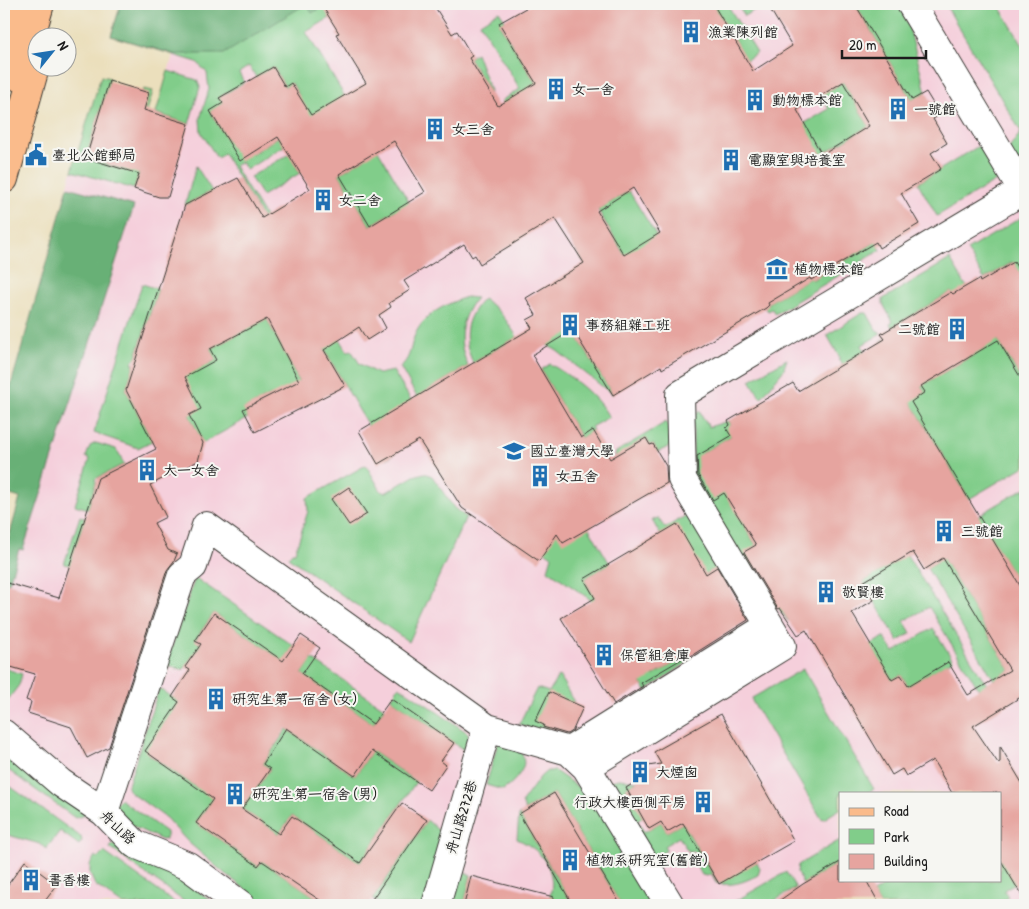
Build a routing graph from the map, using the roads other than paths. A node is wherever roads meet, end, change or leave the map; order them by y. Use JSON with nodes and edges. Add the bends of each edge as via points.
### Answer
{"nodes":[{"id":1,"x":17,"y":4,"type":"edge"},
{"id":2,"x":27,"y":4,"type":"edge"},
{"id":3,"x":40,"y":4,"type":"edge"},
{"id":4,"x":53,"y":4,"type":"edge"},
{"id":5,"x":911,"y":4,"type":"edge"},
{"id":6,"x":46,"y":28,"type":"edge"},
{"id":7,"x":4,"y":52,"type":"edge"},
{"id":8,"x":32,"y":78,"type":"edge"},
{"id":9,"x":4,"y":85,"type":"edge"},
{"id":10,"x":4,"y":115,"type":"edge"},
{"id":11,"x":4,"y":179,"type":"edge"},
{"id":12,"x":1024,"y":191,"type":"edge"},
{"id":13,"x":488,"y":728,"type":"junction"},
{"id":14,"x":4,"y":734,"type":"edge"},
{"id":15,"x":577,"y":759,"type":"junction"},
{"id":16,"x":104,"y":812,"type":"junction"},
{"id":17,"x":240,"y":905,"type":"edge"},
{"id":18,"x":436,"y":905,"type":"edge"},
{"id":19,"x":670,"y":905,"type":"edge"}],
"edges":[{"from":1,"to":7,"type":"main road"},
{"from":2,"to":9,"type":"main road"},
{"from":3,"to":10,"type":"main road"},
{"from":4,"to":6,"type":"main road"},
{"from":5,"to":12,"type":"street"},
{"from":8,"to":11,"type":"main road"},
{"from":12,"to":15,"type":"street","via":[[680,395],[682,479],[776,636]]},
{"from":13,"to":15,"type":"street"},
{"from":13,"to":16,"type":"street","via":[[206,526],[193,566],[182,575]]},
{"from":13,"to":18,"type":"street","name":"舟山路272巷"},
{"from":14,"to":16,"type":"street","name":"舟山路","via":[[61,783]]},
{"from":15,"to":19,"type":"street"},
{"from":16,"to":17,"type":"street","name":"舟山路","via":[[135,844],[188,866]]}]}
